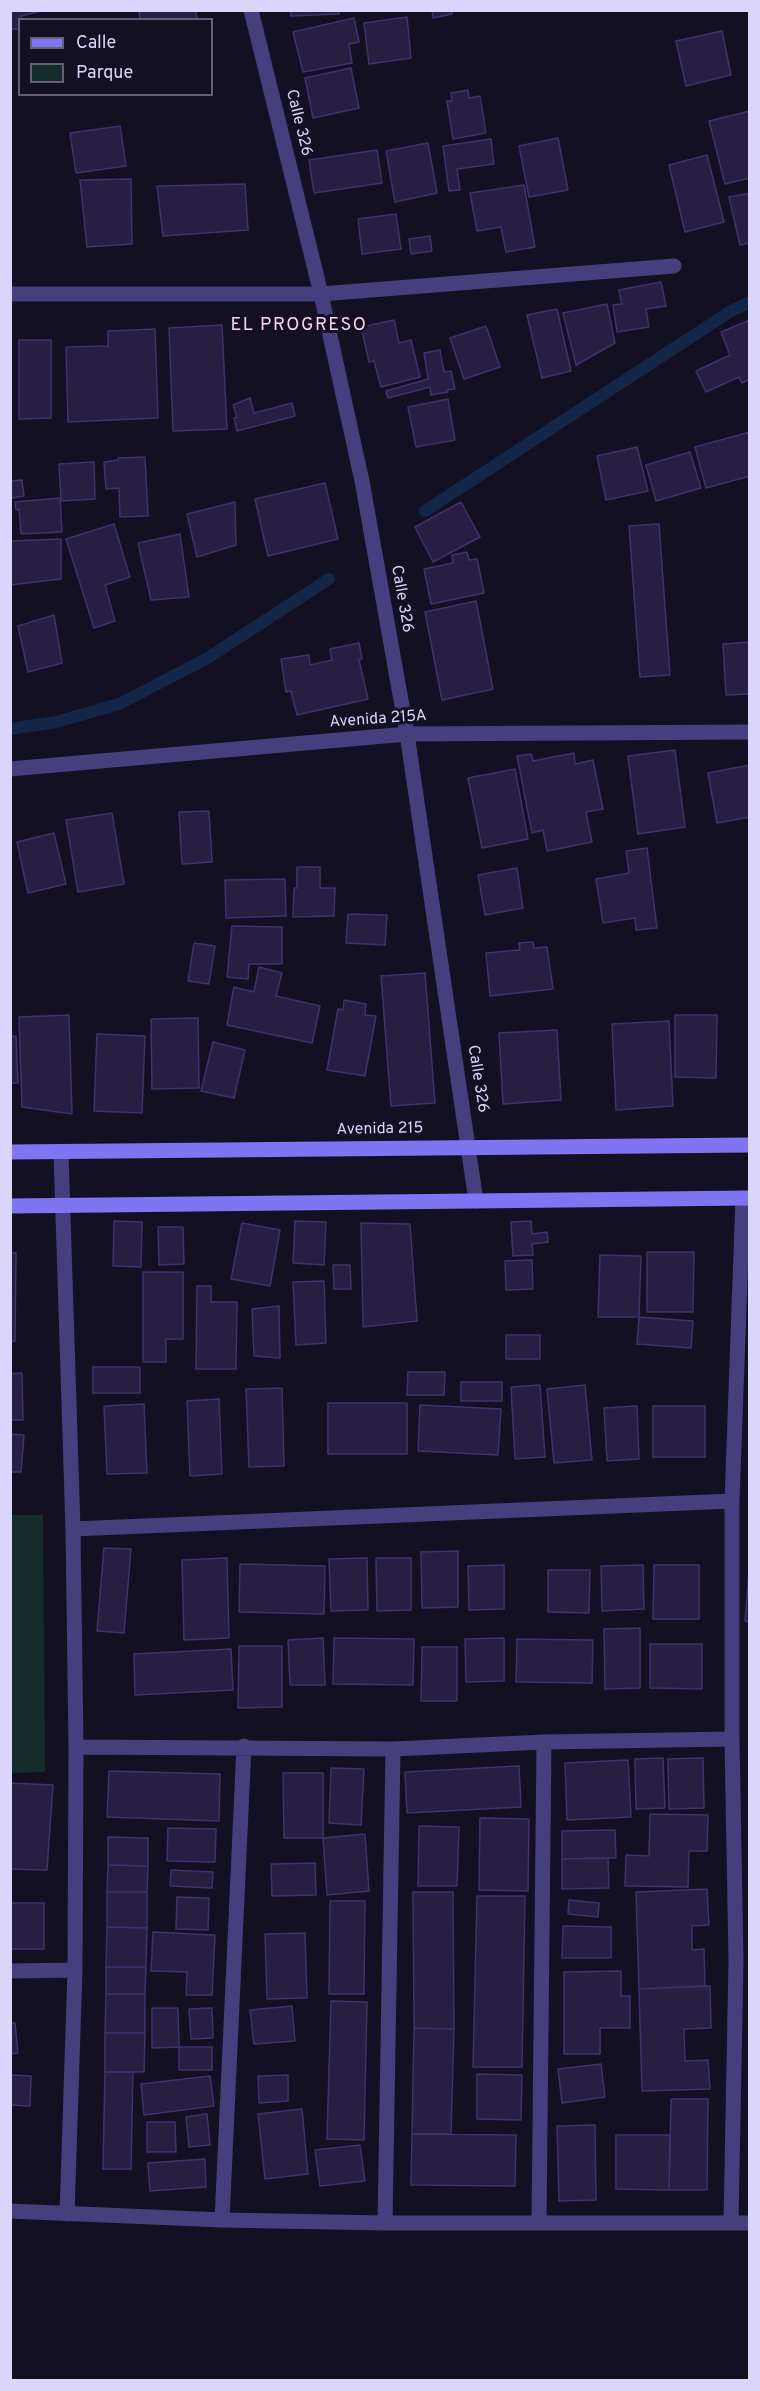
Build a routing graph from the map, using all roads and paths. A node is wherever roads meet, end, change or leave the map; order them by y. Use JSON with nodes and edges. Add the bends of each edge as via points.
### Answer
{"nodes":[{"id":1,"x":251,"y":10,"type":"edge"},
{"id":2,"x":674,"y":266,"type":"dead end"},
{"id":3,"x":10,"y":294,"type":"edge"},
{"id":4,"x":321,"y":294,"type":"junction"},
{"id":5,"x":750,"y":732,"type":"edge"},
{"id":6,"x":407,"y":734,"type":"junction"},
{"id":7,"x":10,"y":769,"type":"edge"},
{"id":8,"x":750,"y":1145,"type":"edge"},
{"id":9,"x":470,"y":1147,"type":"junction"},
{"id":10,"x":10,"y":1152,"type":"edge"},
{"id":11,"x":61,"y":1153,"type":"junction"},
{"id":12,"x":746,"y":1198,"type":"edge"},
{"id":13,"x":476,"y":1201,"type":"junction"},
{"id":14,"x":10,"y":1206,"type":"edge"},
{"id":15,"x":64,"y":1207,"type":"junction"},
{"id":16,"x":732,"y":1501,"type":"junction"},
{"id":17,"x":73,"y":1528,"type":"junction"},
{"id":18,"x":732,"y":1739,"type":"junction"},
{"id":19,"x":544,"y":1742,"type":"junction"},
{"id":20,"x":244,"y":1746,"type":"junction"},
{"id":21,"x":76,"y":1747,"type":"junction"},
{"id":22,"x":393,"y":1749,"type":"junction"},
{"id":23,"x":743,"y":1962,"type":"edge"},
{"id":24,"x":75,"y":1970,"type":"junction"},
{"id":25,"x":10,"y":1971,"type":"edge"},
{"id":26,"x":10,"y":2211,"type":"edge"},
{"id":27,"x":67,"y":2214,"type":"junction"},
{"id":28,"x":222,"y":2220,"type":"junction"},
{"id":29,"x":731,"y":2222,"type":"junction"},
{"id":30,"x":385,"y":2223,"type":"junction"},
{"id":31,"x":539,"y":2223,"type":"junction"},
{"id":32,"x":750,"y":2223,"type":"edge"}],
"edges":[{"from":1,"to":4,"type":"street","name":"Calle 326"},
{"from":2,"to":4,"type":"street"},
{"from":3,"to":4,"type":"street"},
{"from":4,"to":6,"type":"street","name":"Calle 326","via":[[363,481]]},
{"from":5,"to":6,"type":"street","name":"Avenida 215A"},
{"from":6,"to":7,"type":"street","name":"Avenida 215A"},
{"from":6,"to":9,"type":"street","name":"Calle 326"},
{"from":8,"to":9,"type":"street","name":"Avenida 215"},
{"from":9,"to":11,"type":"street","name":"Avenida 215"},
{"from":9,"to":13,"type":"street","name":"Calle 326"},
{"from":10,"to":11,"type":"street","name":"Avenida 215"},
{"from":11,"to":15,"type":"street"},
{"from":12,"to":13,"type":"street"},
{"from":12,"to":16,"type":"street"},
{"from":13,"to":15,"type":"street"},
{"from":14,"to":15,"type":"street"},
{"from":15,"to":17,"type":"street"},
{"from":16,"to":17,"type":"street"},
{"from":16,"to":18,"type":"street"},
{"from":17,"to":21,"type":"street"},
{"from":18,"to":19,"type":"street"},
{"from":18,"to":23,"type":"street"},
{"from":19,"to":22,"type":"street"},
{"from":19,"to":31,"type":"street"},
{"from":20,"to":21,"type":"street"},
{"from":20,"to":22,"type":"street"},
{"from":20,"to":28,"type":"street"},
{"from":21,"to":24,"type":"street"},
{"from":22,"to":30,"type":"street"},
{"from":23,"to":29,"type":"street"},
{"from":24,"to":25,"type":"street"},
{"from":24,"to":27,"type":"street"},
{"from":26,"to":27,"type":"street"},
{"from":27,"to":28,"type":"street"},
{"from":28,"to":30,"type":"street"},
{"from":29,"to":31,"type":"street"},
{"from":29,"to":32,"type":"street"},
{"from":30,"to":31,"type":"street"}]}
